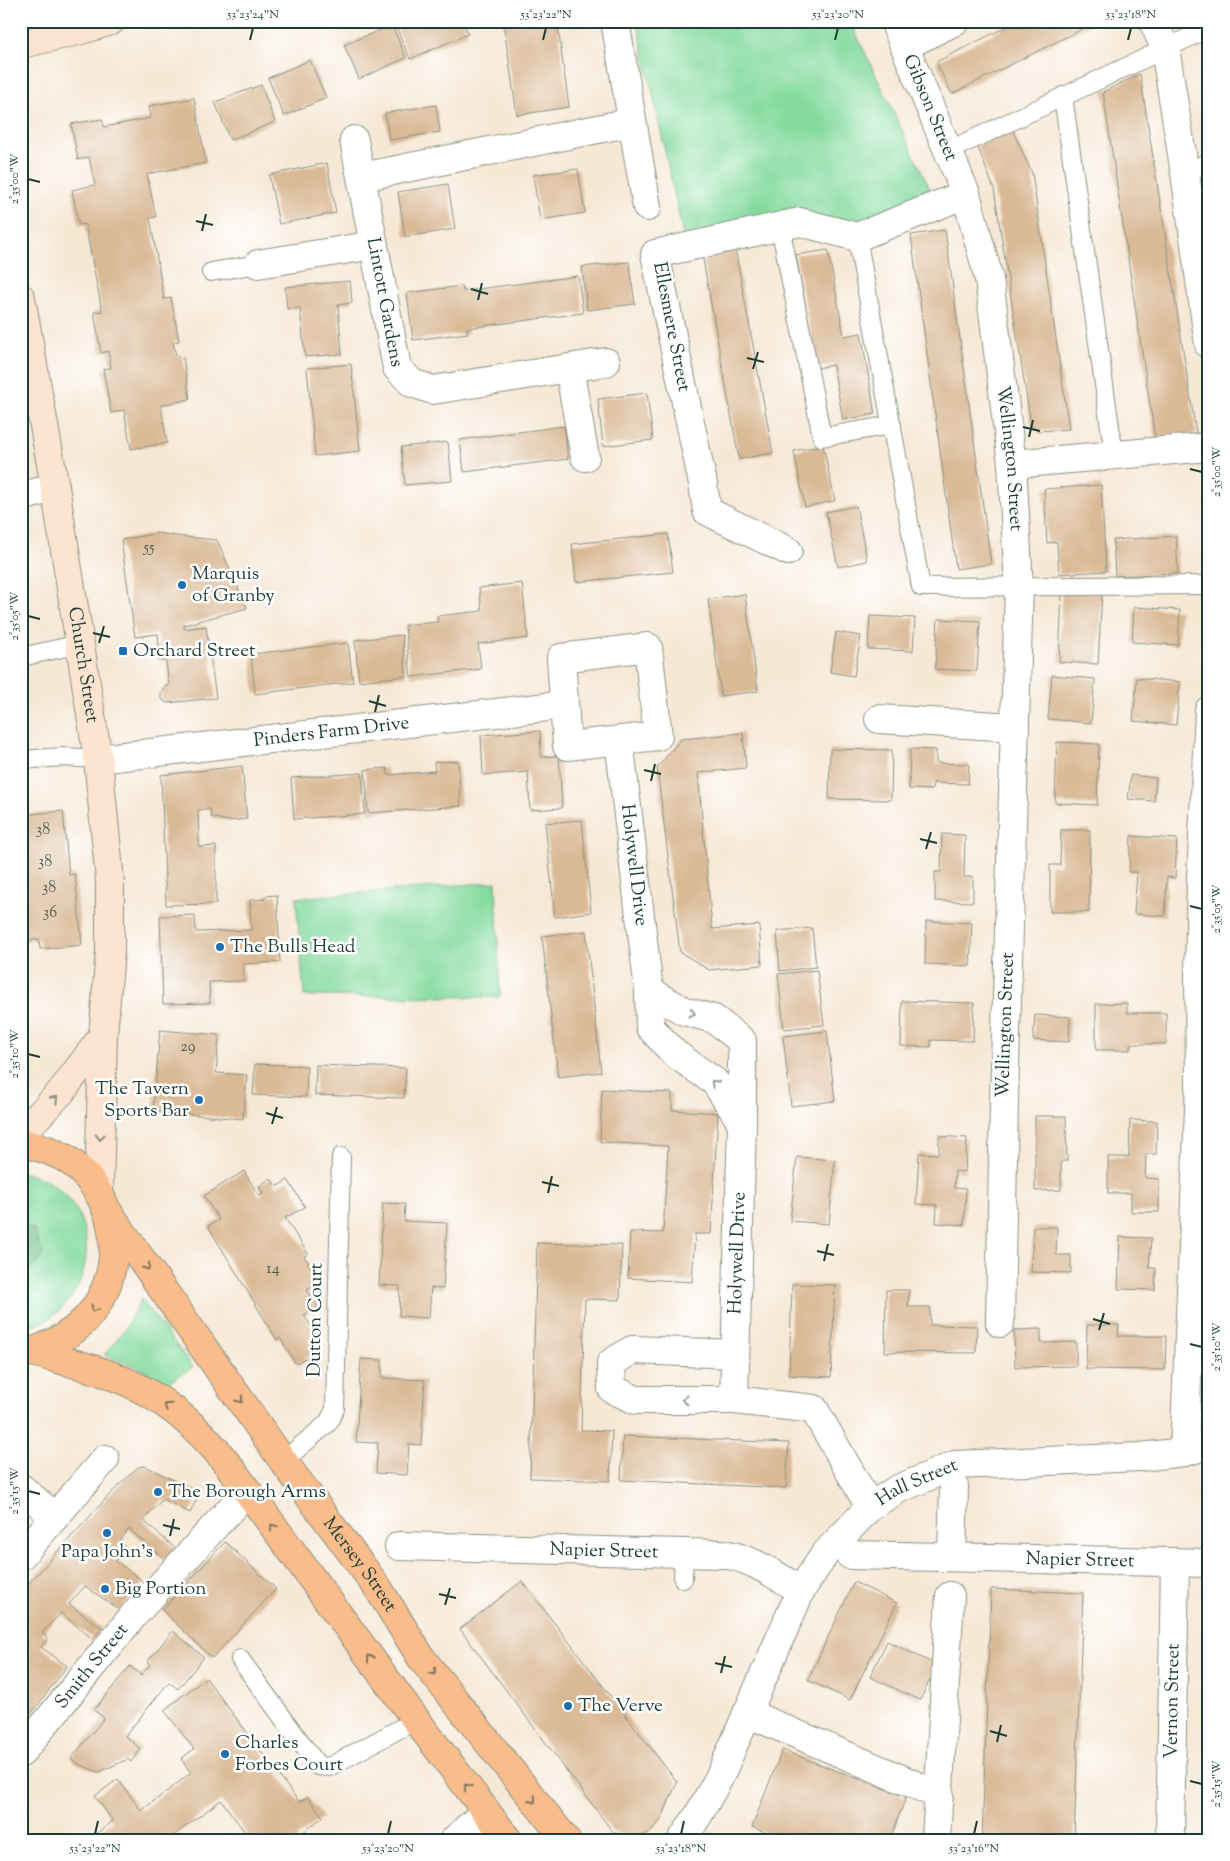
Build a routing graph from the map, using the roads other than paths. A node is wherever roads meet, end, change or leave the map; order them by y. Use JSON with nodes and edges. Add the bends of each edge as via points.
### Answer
{"nodes":[{"id":1,"x":111,"y":21,"type":"edge"},
{"id":2,"x":615,"y":21,"type":"edge"},
{"id":3,"x":894,"y":21,"type":"edge"},
{"id":4,"x":955,"y":21,"type":"edge"},
{"id":5,"x":1154,"y":21,"type":"edge"},
{"id":6,"x":1209,"y":28,"type":"edge"},
{"id":7,"x":21,"y":44,"type":"edge"},
{"id":8,"x":905,"y":46,"type":"junction"},
{"id":9,"x":1165,"y":48,"type":"junction"},
{"id":10,"x":1063,"y":96,"type":"junction"},
{"id":11,"x":632,"y":122,"type":"junction"},
{"id":12,"x":354,"y":140,"type":"dead end"},
{"id":13,"x":948,"y":150,"type":"junction"},
{"id":14,"x":1197,"y":168,"type":"edge"},
{"id":15,"x":362,"y":177,"type":"junction"},
{"id":16,"x":966,"y":194,"type":"junction"},
{"id":17,"x":647,"y":207,"type":"dead end"},
{"id":18,"x":780,"y":226,"type":"junction"},
{"id":19,"x":857,"y":237,"type":"junction"},
{"id":20,"x":374,"y":245,"type":"junction"},
{"id":21,"x":258,"y":264,"type":"joint"},
{"id":22,"x":211,"y":272,"type":"dead end"},
{"id":23,"x":22,"y":311,"type":"edge"},
{"id":24,"x":1209,"y":345,"type":"edge"},
{"id":25,"x":606,"y":362,"type":"dead end"},
{"id":26,"x":569,"y":368,"type":"junction"},
{"id":27,"x":892,"y":425,"type":"junction"},
{"id":28,"x":1209,"y":447,"type":"edge"},
{"id":29,"x":1114,"y":455,"type":"junction"},
{"id":30,"x":585,"y":456,"type":"dead end"},
{"id":31,"x":1012,"y":464,"type":"junction"},
{"id":32,"x":55,"y":487,"type":"junction"},
{"id":33,"x":21,"y":497,"type":"edge"},
{"id":34,"x":788,"y":551,"type":"dead end"},
{"id":35,"x":1018,"y":586,"type":"junction"},
{"id":36,"x":1209,"y":586,"type":"edge"},
{"id":37,"x":80,"y":644,"type":"junction"},
{"id":38,"x":21,"y":657,"type":"edge"},
{"id":39,"x":564,"y":705,"type":"junction"},
{"id":40,"x":1209,"y":710,"type":"edge"},
{"id":41,"x":879,"y":719,"type":"dead end"},
{"id":42,"x":1014,"y":727,"type":"junction"},
{"id":43,"x":619,"y":740,"type":"junction"},
{"id":44,"x":1208,"y":755,"type":"edge"},
{"id":45,"x":98,"y":759,"type":"junction"},
{"id":46,"x":21,"y":760,"type":"edge"},
{"id":47,"x":1205,"y":878,"type":"edge"},
{"id":48,"x":649,"y":991,"type":"junction"},
{"id":49,"x":103,"y":1036,"type":"junction"},
{"id":50,"x":742,"y":1123,"type":"junction"},
{"id":51,"x":21,"y":1134,"type":"edge"},
{"id":52,"x":21,"y":1143,"type":"edge"},
{"id":53,"x":341,"y":1157,"type":"dead end"},
{"id":54,"x":104,"y":1202,"type":"junction"},
{"id":55,"x":1000,"y":1323,"type":"dead end"},
{"id":56,"x":27,"y":1353,"type":"edge"},
{"id":57,"x":735,"y":1354,"type":"junction"},
{"id":58,"x":734,"y":1400,"type":"junction"},
{"id":59,"x":1196,"y":1449,"type":"edge"},
{"id":60,"x":105,"y":1459,"type":"dead end"},
{"id":61,"x":283,"y":1461,"type":"junction"},
{"id":62,"x":954,"y":1486,"type":"dead end"},
{"id":63,"x":21,"y":1488,"type":"edge"},
{"id":64,"x":247,"y":1491,"type":"junction"},
{"id":65,"x":870,"y":1507,"type":"junction"},
{"id":66,"x":55,"y":1517,"type":"junction"},
{"id":67,"x":399,"y":1546,"type":"dead end"},
{"id":68,"x":850,"y":1555,"type":"dead end"},
{"id":69,"x":21,"y":1556,"type":"edge"},
{"id":70,"x":952,"y":1557,"type":"junction"},
{"id":71,"x":1175,"y":1562,"type":"junction"},
{"id":72,"x":1209,"y":1562,"type":"edge"},
{"id":73,"x":801,"y":1590,"type":"junction"},
{"id":74,"x":950,"y":1596,"type":"dead end"},
{"id":75,"x":240,"y":1659,"type":"dead end"},
{"id":76,"x":747,"y":1713,"type":"junction"},
{"id":77,"x":416,"y":1720,"type":"junction"},
{"id":78,"x":21,"y":1753,"type":"edge"},
{"id":79,"x":939,"y":1795,"type":"junction"},
{"id":80,"x":486,"y":1811,"type":"junction"},
{"id":81,"x":454,"y":1840,"type":"edge"},
{"id":82,"x":508,"y":1840,"type":"edge"},
{"id":83,"x":566,"y":1840,"type":"edge"},
{"id":84,"x":682,"y":1840,"type":"edge"},
{"id":85,"x":936,"y":1840,"type":"edge"},
{"id":86,"x":1170,"y":1840,"type":"edge"}],
"edges":[{"from":1,"to":7,"type":"street"},
{"from":2,"to":11,"type":"street"},
{"from":3,"to":8,"type":"street","name":"Gibson Street"},
{"from":4,"to":8,"type":"street"},
{"from":5,"to":9,"type":"street"},
{"from":6,"to":9,"type":"lane"},
{"from":8,"to":13,"type":"street","name":"Gibson Street"},
{"from":9,"to":10,"type":"lane"},
{"from":9,"to":14,"type":"street"},
{"from":10,"to":13,"type":"lane"},
{"from":10,"to":29,"type":"lane"},
{"from":11,"to":15,"type":"street"},
{"from":11,"to":17,"type":"street"},
{"from":12,"to":15,"type":"street","name":"Lintott Gardens"},
{"from":13,"to":16,"type":"street","name":"Gibson Street"},
{"from":14,"to":24,"type":"street"},
{"from":15,"to":20,"type":"street","name":"Lintott Gardens"},
{"from":16,"to":19,"type":"street"},
{"from":16,"to":31,"type":"street","name":"Wellington Street","via":[[989,279]]},
{"from":18,"to":19,"type":"street","name":"Ellesmere Street","via":[[800,222]]},
{"from":18,"to":27,"type":"lane","via":[[822,437]]},
{"from":18,"to":34,"type":"street","name":"Ellesmere Street","via":[[655,254],[707,511]]},
{"from":19,"to":27,"type":"lane"},
{"from":20,"to":21,"type":"street"},
{"from":20,"to":26,"type":"street","name":"Lintott Gardens","via":[[397,368],[412,383],[433,390]]},
{"from":21,"to":22,"type":"lane"},
{"from":23,"to":32,"type":"street","name":"Church Street"},
{"from":25,"to":26,"type":"street","name":"Lintott Gardens"},
{"from":26,"to":30,"type":"street"},
{"from":27,"to":35,"type":"lane","via":[[921,587]]},
{"from":28,"to":29,"type":"street"},
{"from":29,"to":31,"type":"street"},
{"from":31,"to":35,"type":"street","name":"Wellington Street"},
{"from":32,"to":33,"type":"street"},
{"from":32,"to":37,"type":"street","name":"Church Street"},
{"from":35,"to":36,"type":"lane"},
{"from":35,"to":42,"type":"street","name":"Wellington Street"},
{"from":37,"to":38,"type":"lane"},
{"from":37,"to":45,"type":"street","name":"Church Street"},
{"from":39,"to":43,"type":"street","via":[[568,746]]},
{"from":39,"to":43,"type":"street","via":[[561,658],[648,647],[658,736]]},
{"from":39,"to":45,"type":"street","name":"Pinders Farm Drive"},
{"from":40,"to":44,"type":"street"},
{"from":41,"to":42,"type":"street"},
{"from":42,"to":55,"type":"street","name":"Wellington Street"},
{"from":43,"to":48,"type":"street","name":"Holywell Drive"},
{"from":44,"to":47,"type":"street"},
{"from":45,"to":46,"type":"lane","via":[[63,756]]},
{"from":45,"to":49,"type":"street","name":"Church Street","via":[[110,881],[110,951]]},
{"from":47,"to":59,"type":"street","via":[[1199,974]]},
{"from":50,"to":48,"type":"street","name":"Holywell Drive","one_way":true,"via":[[715,1082],[674,1053],[650,1027]]},
{"from":48,"to":50,"type":"street","name":"Holywell Drive","one_way":true,"via":[[684,1011],[714,1019],[742,1041]]},
{"from":51,"to":49,"type":"street","one_way":true,"via":[[61,1092]]},
{"from":49,"to":54,"type":"street","name":"Church Street","one_way":true},
{"from":50,"to":57,"type":"street","name":"Holywell Drive"},
{"from":52,"to":54,"type":"highway","name":"Mersey Street","via":[[47,1149],[76,1166]]},
{"from":53,"to":61,"type":"lane","name":"Dutton Court","via":[[335,1409],[328,1423]]},
{"from":54,"to":56,"type":"highway","one_way":true,"via":[[115,1248],[109,1283],[92,1314],[65,1338]]},
{"from":54,"to":61,"type":"highway","name":"Mersey Street","one_way":true},
{"from":64,"to":56,"type":"highway","one_way":true,"via":[[201,1433],[145,1391],[113,1376]]},
{"from":57,"to":58,"type":"street","name":"Holywell Drive"},
{"from":58,"to":57,"type":"street","one_way":true,"via":[[636,1400],[612,1389],[611,1363],[632,1350]]},
{"from":58,"to":65,"type":"street","via":[[814,1409]]},
{"from":59,"to":65,"type":"street","name":"Hall Street","via":[[1140,1457],[955,1465],[896,1490]]},
{"from":60,"to":66,"type":"street"},
{"from":61,"to":83,"type":"highway","name":"Mersey Street","one_way":true,"via":[[378,1588],[422,1658]]},
{"from":62,"to":70,"type":"street"},
{"from":63,"to":66,"type":"street"},
{"from":77,"to":64,"type":"highway","one_way":true},
{"from":64,"to":78,"type":"street","name":"Smith Street","via":[[134,1616]]},
{"from":65,"to":73,"type":"street","name":"Hall Street","via":[[825,1554]]},
{"from":66,"to":69,"type":"street"},
{"from":67,"to":73,"type":"street","name":"Napier Street","via":[[684,1566],[723,1554],[750,1561]]},
{"from":68,"to":70,"type":"street","name":"Napier Street"},
{"from":70,"to":71,"type":"street","name":"Napier Street"},
{"from":71,"to":72,"type":"street","name":"Napier Street"},
{"from":71,"to":86,"type":"street","name":"Vernon Street"},
{"from":73,"to":76,"type":"street","name":"Hall Street"},
{"from":74,"to":79,"type":"street"},
{"from":75,"to":77,"type":"lane","via":[[318,1766],[330,1767]]},
{"from":76,"to":79,"type":"street"},
{"from":76,"to":84,"type":"street","name":"Hall Street","via":[[720,1776]]},
{"from":80,"to":77,"type":"highway","one_way":true},
{"from":79,"to":85,"type":"street"},
{"from":80,"to":81,"type":"street"},
{"from":80,"to":82,"type":"highway"}]}
